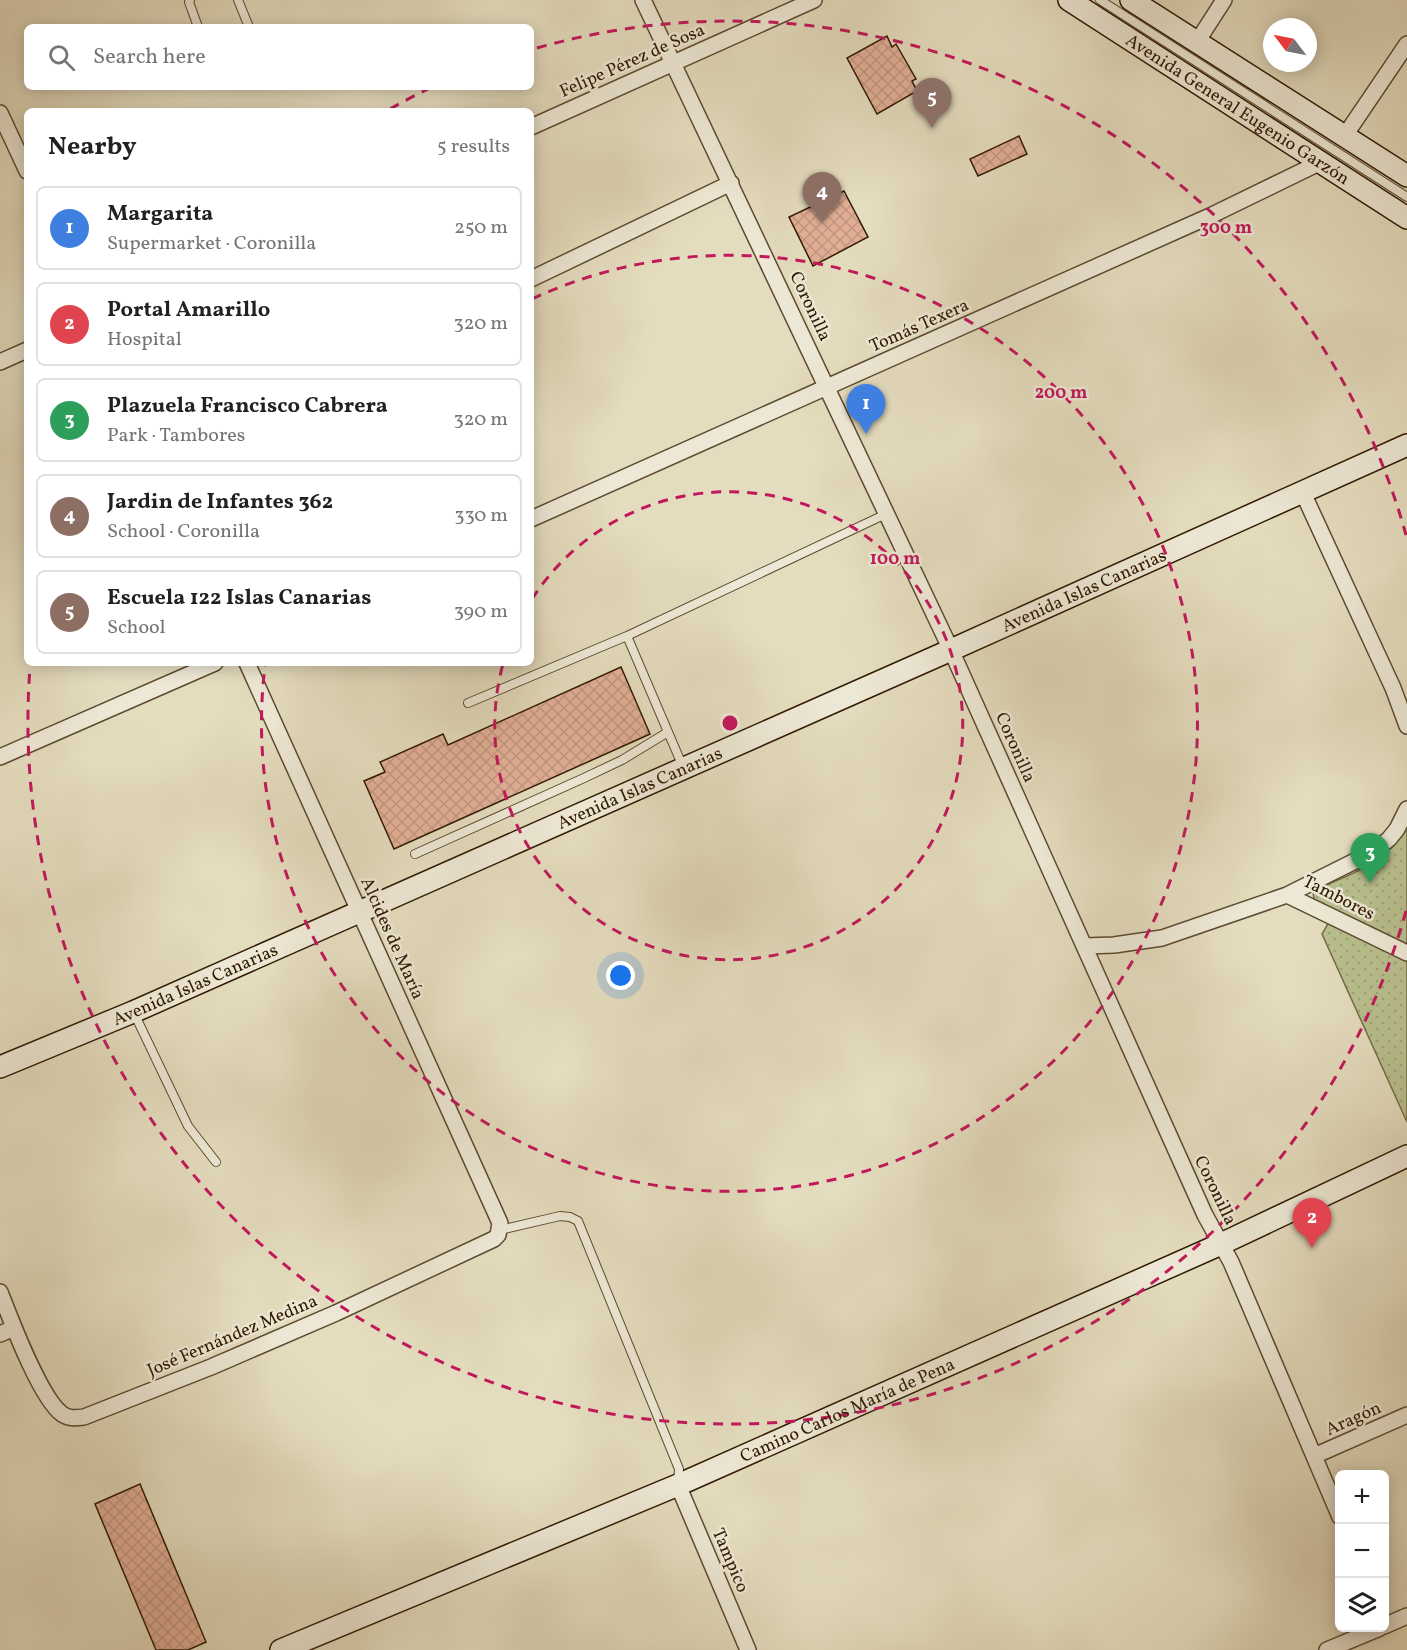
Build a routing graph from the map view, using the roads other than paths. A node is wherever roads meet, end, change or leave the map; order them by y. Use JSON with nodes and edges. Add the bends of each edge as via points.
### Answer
{"nodes":[{"id":1,"x":190,"y":0,"type":"edge"},
{"id":2,"x":237,"y":0,"type":"edge"},
{"id":3,"x":643,"y":0,"type":"edge"},
{"id":4,"x":814,"y":0,"type":"edge"},
{"id":5,"x":1069,"y":0,"type":"edge"},
{"id":6,"x":1100,"y":0,"type":"edge"},
{"id":7,"x":1131,"y":0,"type":"edge"},
{"id":8,"x":1224,"y":0,"type":"edge"},
{"id":9,"x":197,"y":24,"type":"edge"},
{"id":10,"x":248,"y":24,"type":"edge"},
{"id":11,"x":1197,"y":42,"type":"junction"},
{"id":12,"x":1407,"y":44,"type":"edge"},
{"id":13,"x":674,"y":63,"type":"junction"},
{"id":14,"x":0,"y":113,"type":"edge"},
{"id":15,"x":534,"y":126,"type":"edge"},
{"id":16,"x":1344,"y":137,"type":"junction"},
{"id":17,"x":1321,"y":162,"type":"junction"},
{"id":18,"x":24,"y":165,"type":"edge"},
{"id":19,"x":1407,"y":176,"type":"edge"},
{"id":20,"x":731,"y":183,"type":"junction"},
{"id":21,"x":1407,"y":197,"type":"edge"},
{"id":22,"x":1407,"y":218,"type":"edge"},
{"id":23,"x":534,"y":275,"type":"edge"},
{"id":24,"x":24,"y":351,"type":"edge"},
{"id":25,"x":0,"y":362,"type":"edge"},
{"id":26,"x":827,"y":388,"type":"junction"},
{"id":27,"x":1407,"y":445,"type":"edge"},
{"id":28,"x":1304,"y":493,"type":"junction"},
{"id":29,"x":886,"y":514,"type":"junction"},
{"id":30,"x":534,"y":518,"type":"edge"},
{"id":31,"x":627,"y":636,"type":"junction"},
{"id":32,"x":951,"y":650,"type":"junction"},
{"id":33,"x":208,"y":666,"type":"edge"},
{"id":34,"x":248,"y":666,"type":"edge"},
{"id":35,"x":1393,"y":688,"type":"junction"},
{"id":36,"x":1407,"y":695,"type":"edge"},
{"id":37,"x":468,"y":703,"type":"dead end"},
{"id":38,"x":1407,"y":726,"type":"edge"},
{"id":39,"x":668,"y":732,"type":"junction"},
{"id":40,"x":0,"y":757,"type":"edge"},
{"id":41,"x":683,"y":768,"type":"junction"},
{"id":42,"x":1407,"y":809,"type":"edge"},
{"id":43,"x":415,"y":854,"type":"dead end"},
{"id":44,"x":1287,"y":895,"type":"junction"},
{"id":45,"x":360,"y":911,"type":"junction"},
{"id":46,"x":1084,"y":946,"type":"junction"},
{"id":47,"x":1407,"y":953,"type":"edge"},
{"id":48,"x":133,"y":1012,"type":"junction"},
{"id":49,"x":0,"y":1067,"type":"edge"},
{"id":50,"x":1407,"y":1156,"type":"edge"},
{"id":51,"x":216,"y":1162,"type":"dead end"},
{"id":52,"x":500,"y":1230,"type":"junction"},
{"id":53,"x":1221,"y":1244,"type":"junction"},
{"id":54,"x":0,"y":1292,"type":"edge"},
{"id":55,"x":7,"y":1331,"type":"edge"},
{"id":56,"x":1407,"y":1415,"type":"edge"},
{"id":57,"x":1314,"y":1456,"type":"junction"},
{"id":58,"x":678,"y":1485,"type":"junction"},
{"id":59,"x":1335,"y":1505,"type":"edge"},
{"id":60,"x":1407,"y":1616,"type":"edge"},
{"id":61,"x":1389,"y":1623,"type":"edge"},
{"id":62,"x":1370,"y":1632,"type":"edge"},
{"id":63,"x":288,"y":1649,"type":"edge"},
{"id":64,"x":748,"y":1650,"type":"edge"},
{"id":65,"x":1327,"y":1650,"type":"edge"}],
"edges":[{"from":1,"to":9,"type":"lane"},
{"from":2,"to":10,"type":"lane"},
{"from":3,"to":13,"type":"street","name":"Coronilla"},
{"from":4,"to":13,"type":"street","name":"Felipe Pérez de Sosa"},
{"from":5,"to":17,"type":"street","name":"Avenida General Eugenio Garzón"},
{"from":6,"to":21,"type":"lane","name":"Avenida General Eugenio Garzón"},
{"from":7,"to":11,"type":"street","name":"Avenida General Eugenio Garzón"},
{"from":8,"to":11,"type":"street"},
{"from":11,"to":16,"type":"street","name":"Avenida General Eugenio Garzón"},
{"from":12,"to":16,"type":"street"},
{"from":13,"to":15,"type":"street","name":"Felipe Pérez de Sosa"},
{"from":13,"to":20,"type":"street","name":"Coronilla"},
{"from":14,"to":18,"type":"street"},
{"from":16,"to":19,"type":"street","name":"Avenida General Eugenio Garzón"},
{"from":17,"to":22,"type":"street","name":"Avenida General Eugenio Garzón"},
{"from":17,"to":26,"type":"street","name":"Tomás Texera"},
{"from":20,"to":23,"type":"street"},
{"from":20,"to":26,"type":"street","name":"Coronilla"},
{"from":24,"to":25,"type":"street"},
{"from":26,"to":29,"type":"street","name":"Coronilla"},
{"from":26,"to":30,"type":"street","name":"Tomás Texera"},
{"from":27,"to":28,"type":"street","name":"Avenida Islas Canarias"},
{"from":28,"to":32,"type":"street","name":"Avenida Islas Canarias"},
{"from":28,"to":35,"type":"street"},
{"from":29,"to":31,"type":"lane"},
{"from":29,"to":32,"type":"street","name":"Coronilla"},
{"from":31,"to":37,"type":"lane"},
{"from":31,"to":39,"type":"lane"},
{"from":32,"to":41,"type":"street","name":"Avenida Islas Canarias"},
{"from":32,"to":46,"type":"street","name":"Coronilla"},
{"from":33,"to":40,"type":"street"},
{"from":34,"to":45,"type":"street","name":"Alcides de María"},
{"from":35,"to":36,"type":"street"},
{"from":35,"to":38,"type":"street"},
{"from":39,"to":41,"type":"lane"},
{"from":39,"to":43,"type":"lane","via":[[622,760]]},
{"from":41,"to":45,"type":"street","name":"Avenida Islas Canarias"},
{"from":42,"to":44,"type":"street","name":"Tambores","via":[[1389,839],[1372,852]]},
{"from":44,"to":46,"type":"street","via":[[1162,938]]},
{"from":44,"to":47,"type":"street","name":"Tambores"},
{"from":45,"to":48,"type":"street","name":"Avenida Islas Canarias"},
{"from":45,"to":52,"type":"street","name":"Alcides de María"},
{"from":46,"to":53,"type":"street","name":"Coronilla"},
{"from":48,"to":49,"type":"street","name":"Avenida Islas Canarias"},
{"from":48,"to":51,"type":"lane","via":[[188,1126]]},
{"from":50,"to":53,"type":"street","name":"Camino Carlos María de Pena"},
{"from":52,"to":55,"type":"street","name":"José Fernández Medina","via":[[494,1239],[336,1313],[84,1417],[68,1417],[53,1406]]},
{"from":52,"to":58,"type":"lane","via":[[560,1216],[578,1221],[679,1468]]},
{"from":53,"to":57,"type":"street","name":"Coronilla"},
{"from":53,"to":58,"type":"street","name":"Camino Carlos María de Pena"},
{"from":54,"to":55,"type":"street","name":"José Fernández Medina"},
{"from":56,"to":57,"type":"street","name":"Aragón"},
{"from":57,"to":59,"type":"street","name":"Coronilla"},
{"from":58,"to":63,"type":"street","name":"Camino Carlos María de Pena"},
{"from":58,"to":64,"type":"street","name":"Tampico"},
{"from":60,"to":61,"type":"street"},
{"from":62,"to":65,"type":"street"}]}
